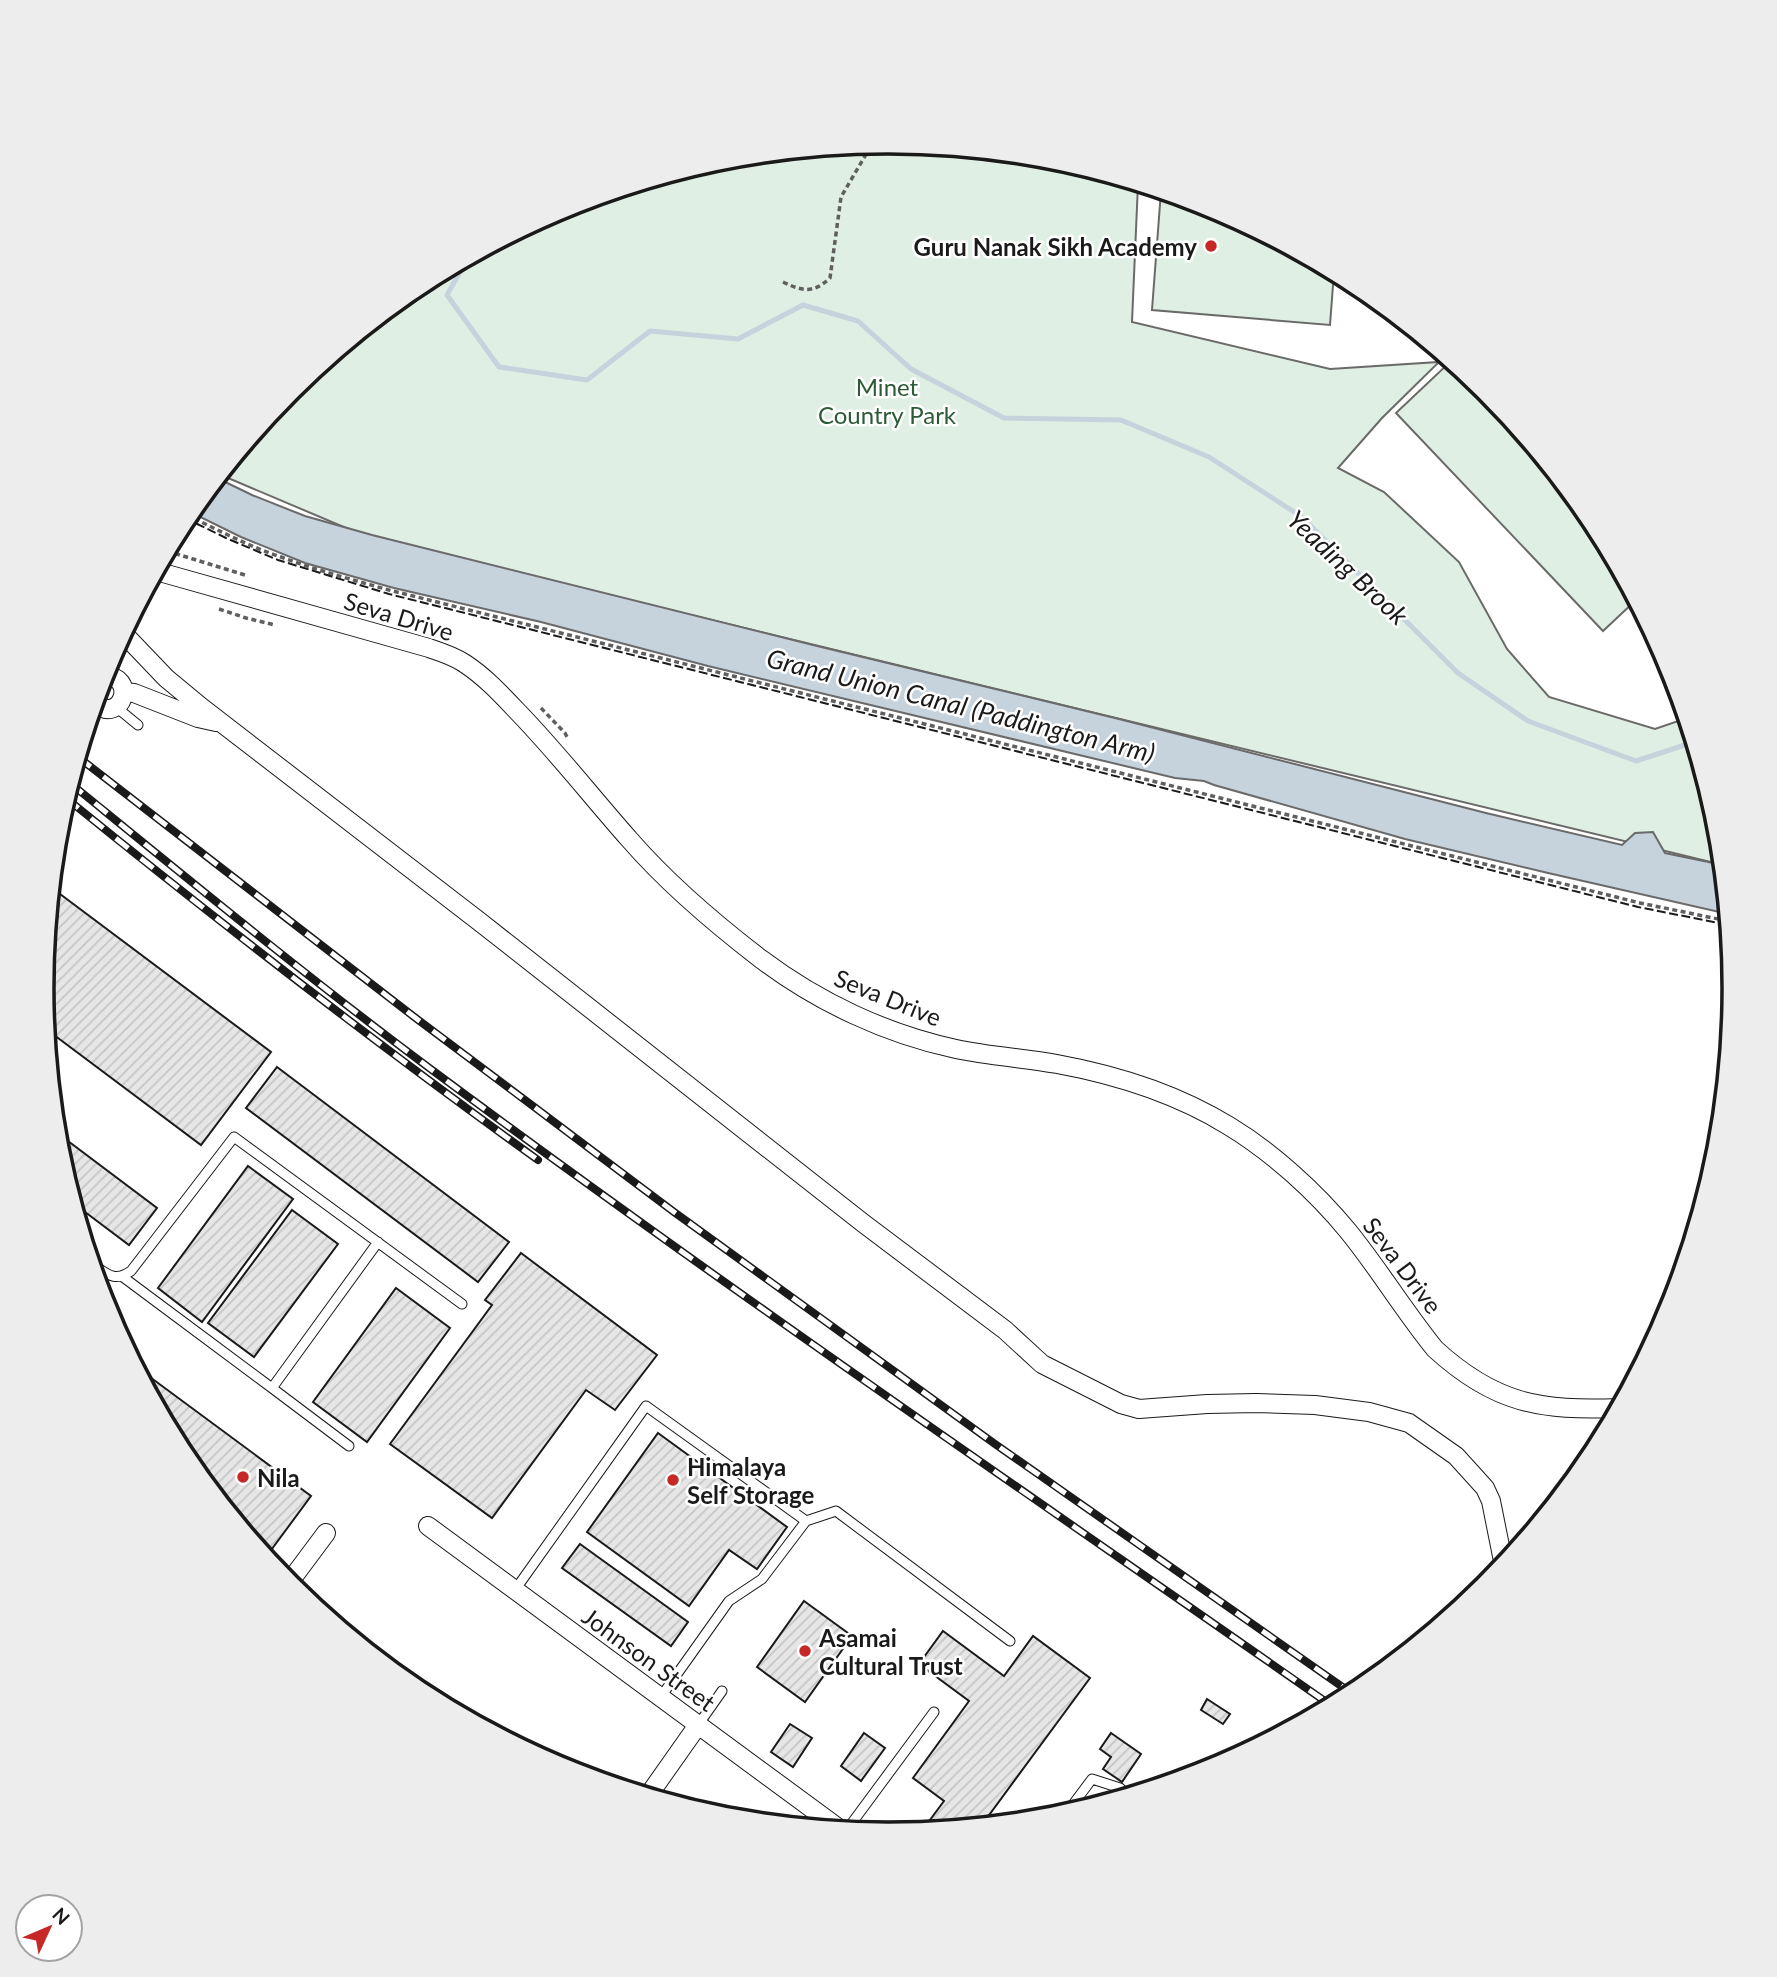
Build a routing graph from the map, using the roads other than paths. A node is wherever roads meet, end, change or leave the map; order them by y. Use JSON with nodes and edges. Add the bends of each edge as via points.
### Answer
{"nodes":[{"id":1,"x":165,"y":573,"type":"edge"},
{"id":2,"x":131,"y":641,"type":"edge"},
{"id":3,"x":115,"y":678,"type":"edge"},
{"id":4,"x":120,"y":699,"type":"junction"},
{"id":5,"x":103,"y":709,"type":"edge"},
{"id":6,"x":223,"y":723,"type":"junction"},
{"id":7,"x":138,"y":725,"type":"dead end"},
{"id":8,"x":378,"y":1242,"type":"junction"},
{"id":9,"x":105,"y":1272,"type":"edge"},
{"id":10,"x":123,"y":1277,"type":"junction"},
{"id":11,"x":462,"y":1304,"type":"dead end"},
{"id":12,"x":272,"y":1388,"type":"junction"},
{"id":13,"x":1610,"y":1408,"type":"edge"},
{"id":14,"x":348,"y":1446,"type":"dead end"},
{"id":15,"x":806,"y":1521,"type":"junction"},
{"id":16,"x":428,"y":1526,"type":"dead end"},
{"id":17,"x":326,"y":1533,"type":"dead end"},
{"id":18,"x":1502,"y":1554,"type":"edge"},
{"id":19,"x":295,"y":1574,"type":"edge"},
{"id":20,"x":515,"y":1590,"type":"junction"},
{"id":21,"x":1010,"y":1641,"type":"dead end"},
{"id":22,"x":722,"y":1691,"type":"dead end"},
{"id":23,"x":660,"y":1698,"type":"junction"},
{"id":24,"x":934,"y":1712,"type":"dead end"},
{"id":25,"x":698,"y":1725,"type":"junction"},
{"id":26,"x":654,"y":1788,"type":"edge"},
{"id":27,"x":1121,"y":1789,"type":"edge"},
{"id":28,"x":1075,"y":1801,"type":"edge"},
{"id":29,"x":830,"y":1821,"type":"edge"},
{"id":30,"x":851,"y":1822,"type":"edge"}],
"edges":[{"from":1,"to":13,"type":"street","name":"Seva Drive","via":[[418,644],[463,662],[527,721],[666,879],[709,918],[801,986],[852,1014],[927,1041],[1110,1074],[1183,1101],[1230,1126],[1325,1204],[1427,1338],[1459,1368],[1503,1395],[1535,1406]]},
{"from":2,"to":6,"type":"street","via":[[166,678]]},
{"from":3,"to":4,"type":"street","via":[[119,681]]},
{"from":4,"to":5,"type":"street","via":[[112,709]]},
{"from":4,"to":6,"type":"street","via":[[134,693]]},
{"from":4,"to":7,"type":"lane"},
{"from":6,"to":18,"type":"street","via":[[1042,1364],[1139,1409],[1315,1405],[1409,1423],[1456,1456],[1485,1488]]},
{"from":8,"to":10,"type":"lane","via":[[234,1137]]},
{"from":8,"to":11,"type":"lane"},
{"from":8,"to":12,"type":"lane"},
{"from":9,"to":10,"type":"lane"},
{"from":10,"to":12,"type":"lane"},
{"from":12,"to":14,"type":"lane"},
{"from":15,"to":20,"type":"lane","via":[[646,1406]]},
{"from":15,"to":21,"type":"lane","via":[[836,1511]]},
{"from":15,"to":23,"type":"lane","via":[[762,1579],[729,1601]]},
{"from":16,"to":20,"type":"street","name":"Johnson Street"},
{"from":17,"to":19,"type":"street"},
{"from":20,"to":23,"type":"street","name":"Johnson Street"},
{"from":22,"to":25,"type":"lane"},
{"from":23,"to":25,"type":"street","name":"Johnson Street"},
{"from":24,"to":30,"type":"lane"},
{"from":25,"to":26,"type":"street"},
{"from":25,"to":29,"type":"street","name":"Johnson Street"},
{"from":27,"to":28,"type":"lane","via":[[1091,1779]]}]}
